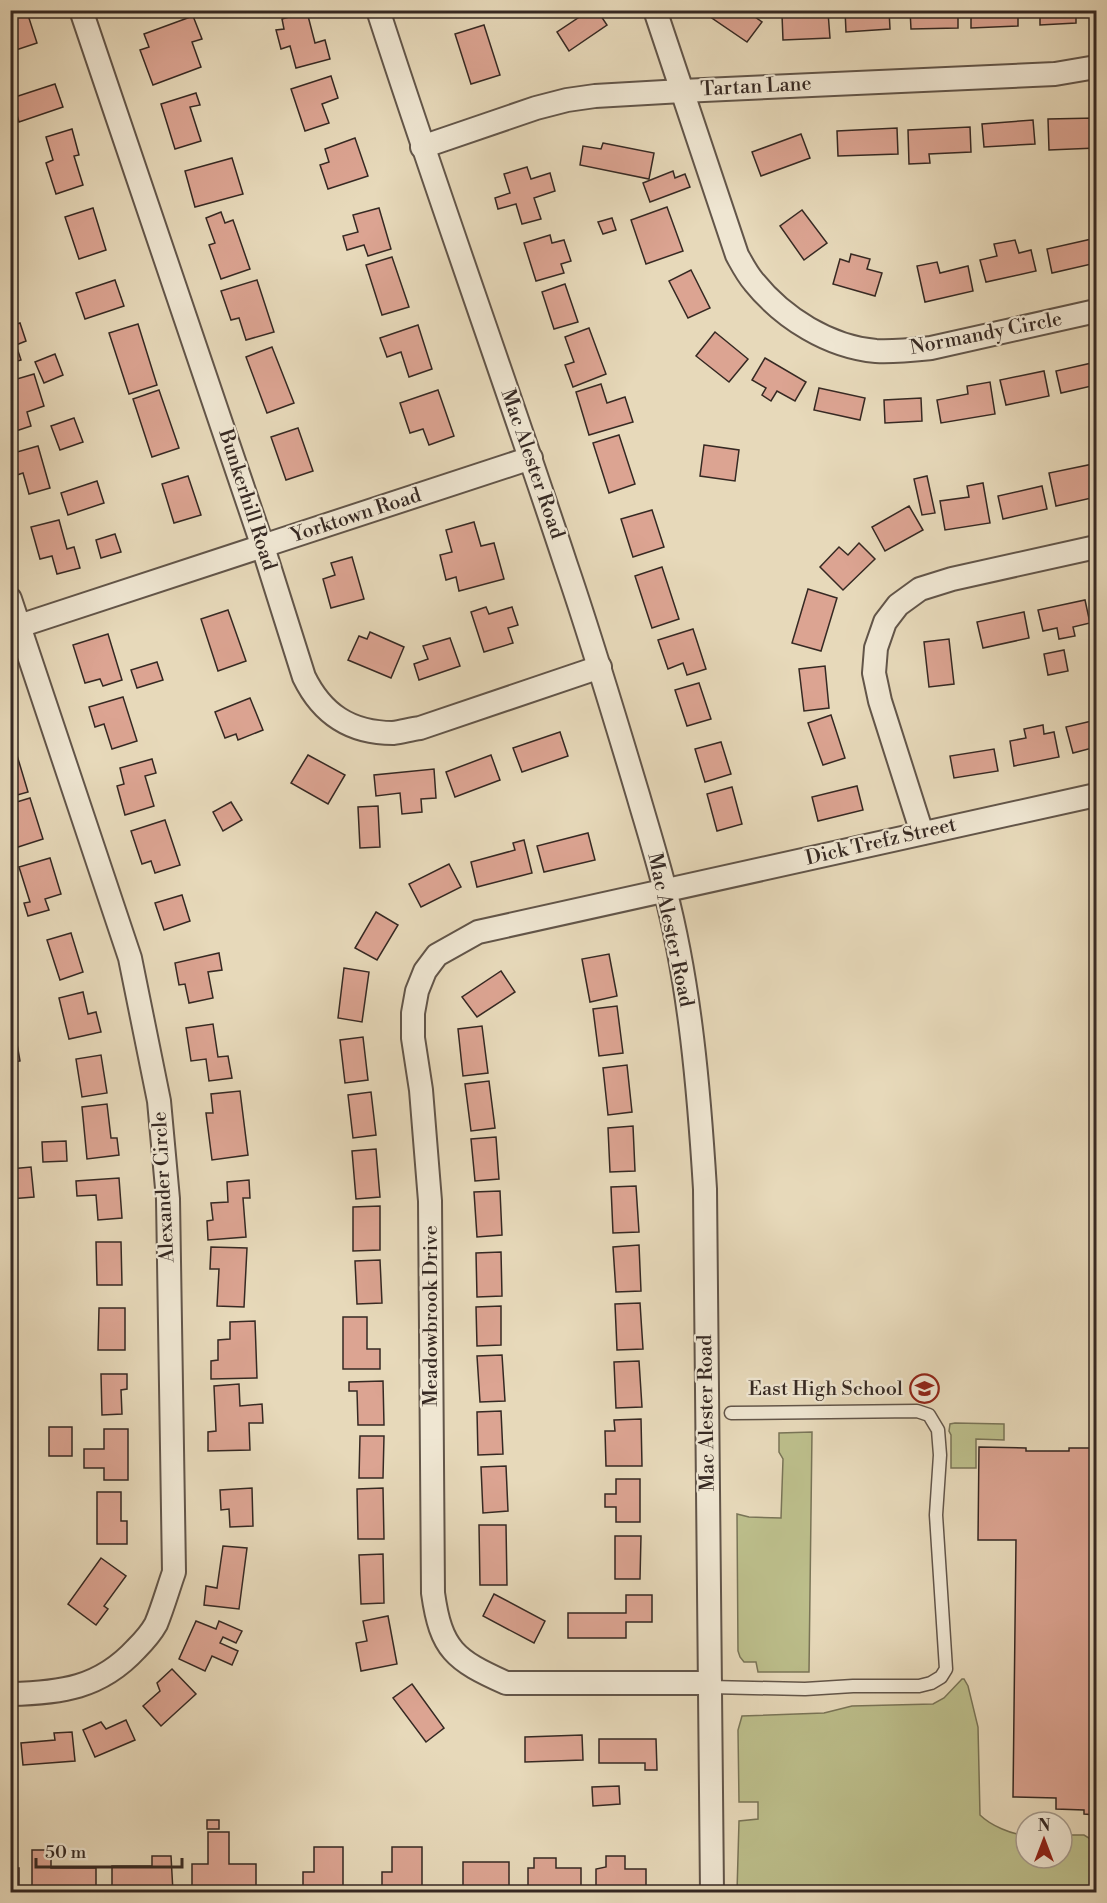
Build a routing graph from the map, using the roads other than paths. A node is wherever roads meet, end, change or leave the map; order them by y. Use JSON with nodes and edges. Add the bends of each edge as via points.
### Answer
{"nodes":[{"id":1,"x":81,"y":10,"type":"edge"},
{"id":2,"x":378,"y":10,"type":"edge"},
{"id":3,"x":655,"y":10,"type":"edge"},
{"id":4,"x":1096,"y":67,"type":"edge"},
{"id":5,"x":682,"y":91,"type":"junction"},
{"id":6,"x":422,"y":147,"type":"junction"},
{"id":7,"x":1096,"y":311,"type":"edge"},
{"id":8,"x":531,"y":458,"type":"junction"},
{"id":9,"x":263,"y":547,"type":"junction"},
{"id":10,"x":1096,"y":547,"type":"edge"},
{"id":11,"x":10,"y":599,"type":"edge"},
{"id":12,"x":15,"y":627,"type":"edge"},
{"id":13,"x":600,"y":667,"type":"junction"},
{"id":14,"x":1096,"y":795,"type":"edge"},
{"id":15,"x":922,"y":833,"type":"junction"},
{"id":16,"x":666,"y":891,"type":"junction"},
{"id":17,"x":731,"y":1413,"type":"dead end"},
{"id":18,"x":710,"y":1685,"type":"junction"},
{"id":19,"x":10,"y":1694,"type":"edge"},
{"id":20,"x":712,"y":1893,"type":"edge"}],
"edges":[{"from":1,"to":9,"type":"street","name":"Bunkerhill Road"},
{"from":2,"to":6,"type":"street","name":"Mac Alester Road"},
{"from":3,"to":5,"type":"street","name":"Normandy Circle"},
{"from":4,"to":5,"type":"street","name":"Tartan Lane","via":[[1055,74]]},
{"from":5,"to":6,"type":"street","name":"Tartan Lane","via":[[567,100]]},
{"from":5,"to":7,"type":"street","name":"Normandy Circle","via":[[737,255],[752,281],[774,304],[820,335],[873,351],[903,351]]},
{"from":6,"to":8,"type":"street","name":"Mac Alester Road"},
{"from":8,"to":9,"type":"street","name":"Yorktown Road"},
{"from":8,"to":13,"type":"street","name":"Mac Alester Road"},
{"from":9,"to":12,"type":"street","name":"Yorktown Road"},
{"from":9,"to":13,"type":"street","name":"Bunkerhill Road","via":[[304,677],[325,709],[341,722],[393,733],[420,728]]},
{"from":10,"to":15,"type":"street","via":[[920,589],[898,604],[885,622],[876,648],[874,673]]},
{"from":11,"to":12,"type":"street","name":"Alexander Circle"},
{"from":12,"to":19,"type":"street","name":"Alexander Circle","via":[[130,958],[159,1101],[168,1199],[174,1572],[155,1626],[123,1663],[99,1679],[71,1689]]},
{"from":13,"to":16,"type":"street","name":"Mac Alester Road"},
{"from":14,"to":15,"type":"street","name":"Dick Trefz Street"},
{"from":15,"to":16,"type":"street","name":"Dick Trefz Street"},
{"from":16,"to":18,"type":"street","name":"Mac Alester Road","via":[[692,1043],[705,1189]]},
{"from":16,"to":18,"type":"street","name":"Meadowbrook Drive","via":[[478,932],[437,955],[417,991],[413,1038],[430,1201],[433,1593],[444,1639],[458,1658],[506,1683]]},
{"from":17,"to":18,"type":"lane","via":[[917,1411],[929,1415],[938,1430],[940,1455],[936,1515],[946,1669],[941,1677],[919,1686],[805,1689]]},
{"from":18,"to":20,"type":"street","name":"Mac Alester Road"}]}
